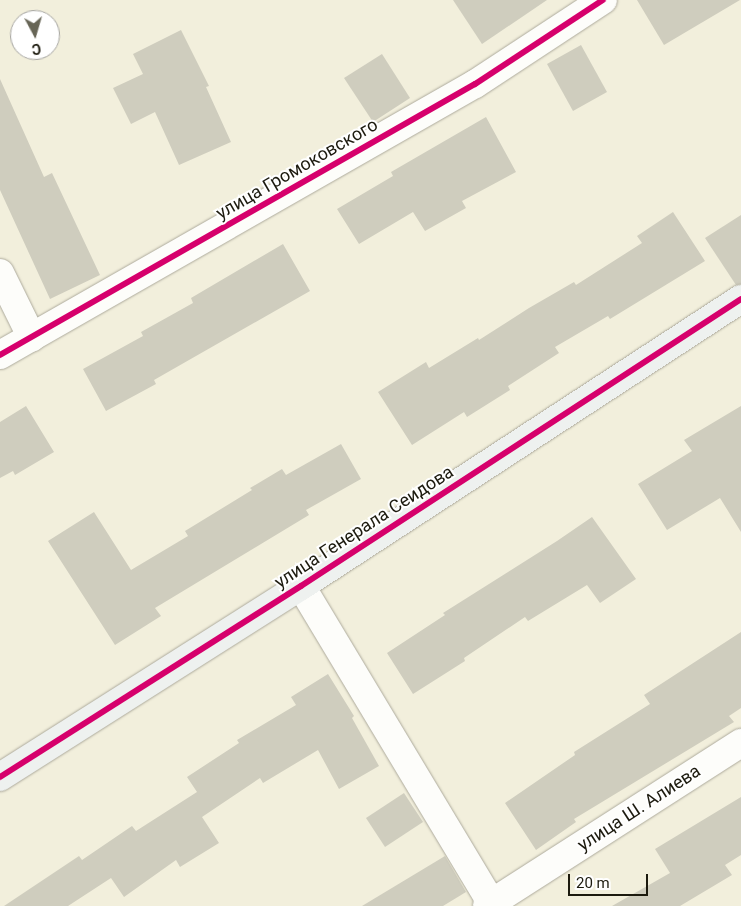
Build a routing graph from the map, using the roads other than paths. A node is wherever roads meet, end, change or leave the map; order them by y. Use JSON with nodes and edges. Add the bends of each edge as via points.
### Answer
{"nodes":[{"id":1,"x":603,"y":0,"type":"edge"},
{"id":2,"x":0,"y":273,"type":"edge"},
{"id":3,"x":741,"y":299,"type":"edge"},
{"id":4,"x":32,"y":338,"type":"junction"},
{"id":5,"x":0,"y":355,"type":"edge"},
{"id":6,"x":302,"y":586,"type":"junction"},
{"id":7,"x":741,"y":742,"type":"edge"},
{"id":8,"x":0,"y":777,"type":"edge"},
{"id":9,"x":491,"y":905,"type":"edge"}],
"edges":[{"from":1,"to":4,"type":"street","name":"улица Громоковского","via":[[475,84]]},
{"from":2,"to":4,"type":"street"},
{"from":3,"to":6,"type":"street","name":"улица Генерала Сеидова"},
{"from":4,"to":5,"type":"street","name":"улица Громоковского"},
{"from":6,"to":8,"type":"street","name":"улица Генерала Сеидова"},
{"from":6,"to":9,"type":"street"},
{"from":7,"to":9,"type":"street","name":"улица Ш. Алиева"}]}
